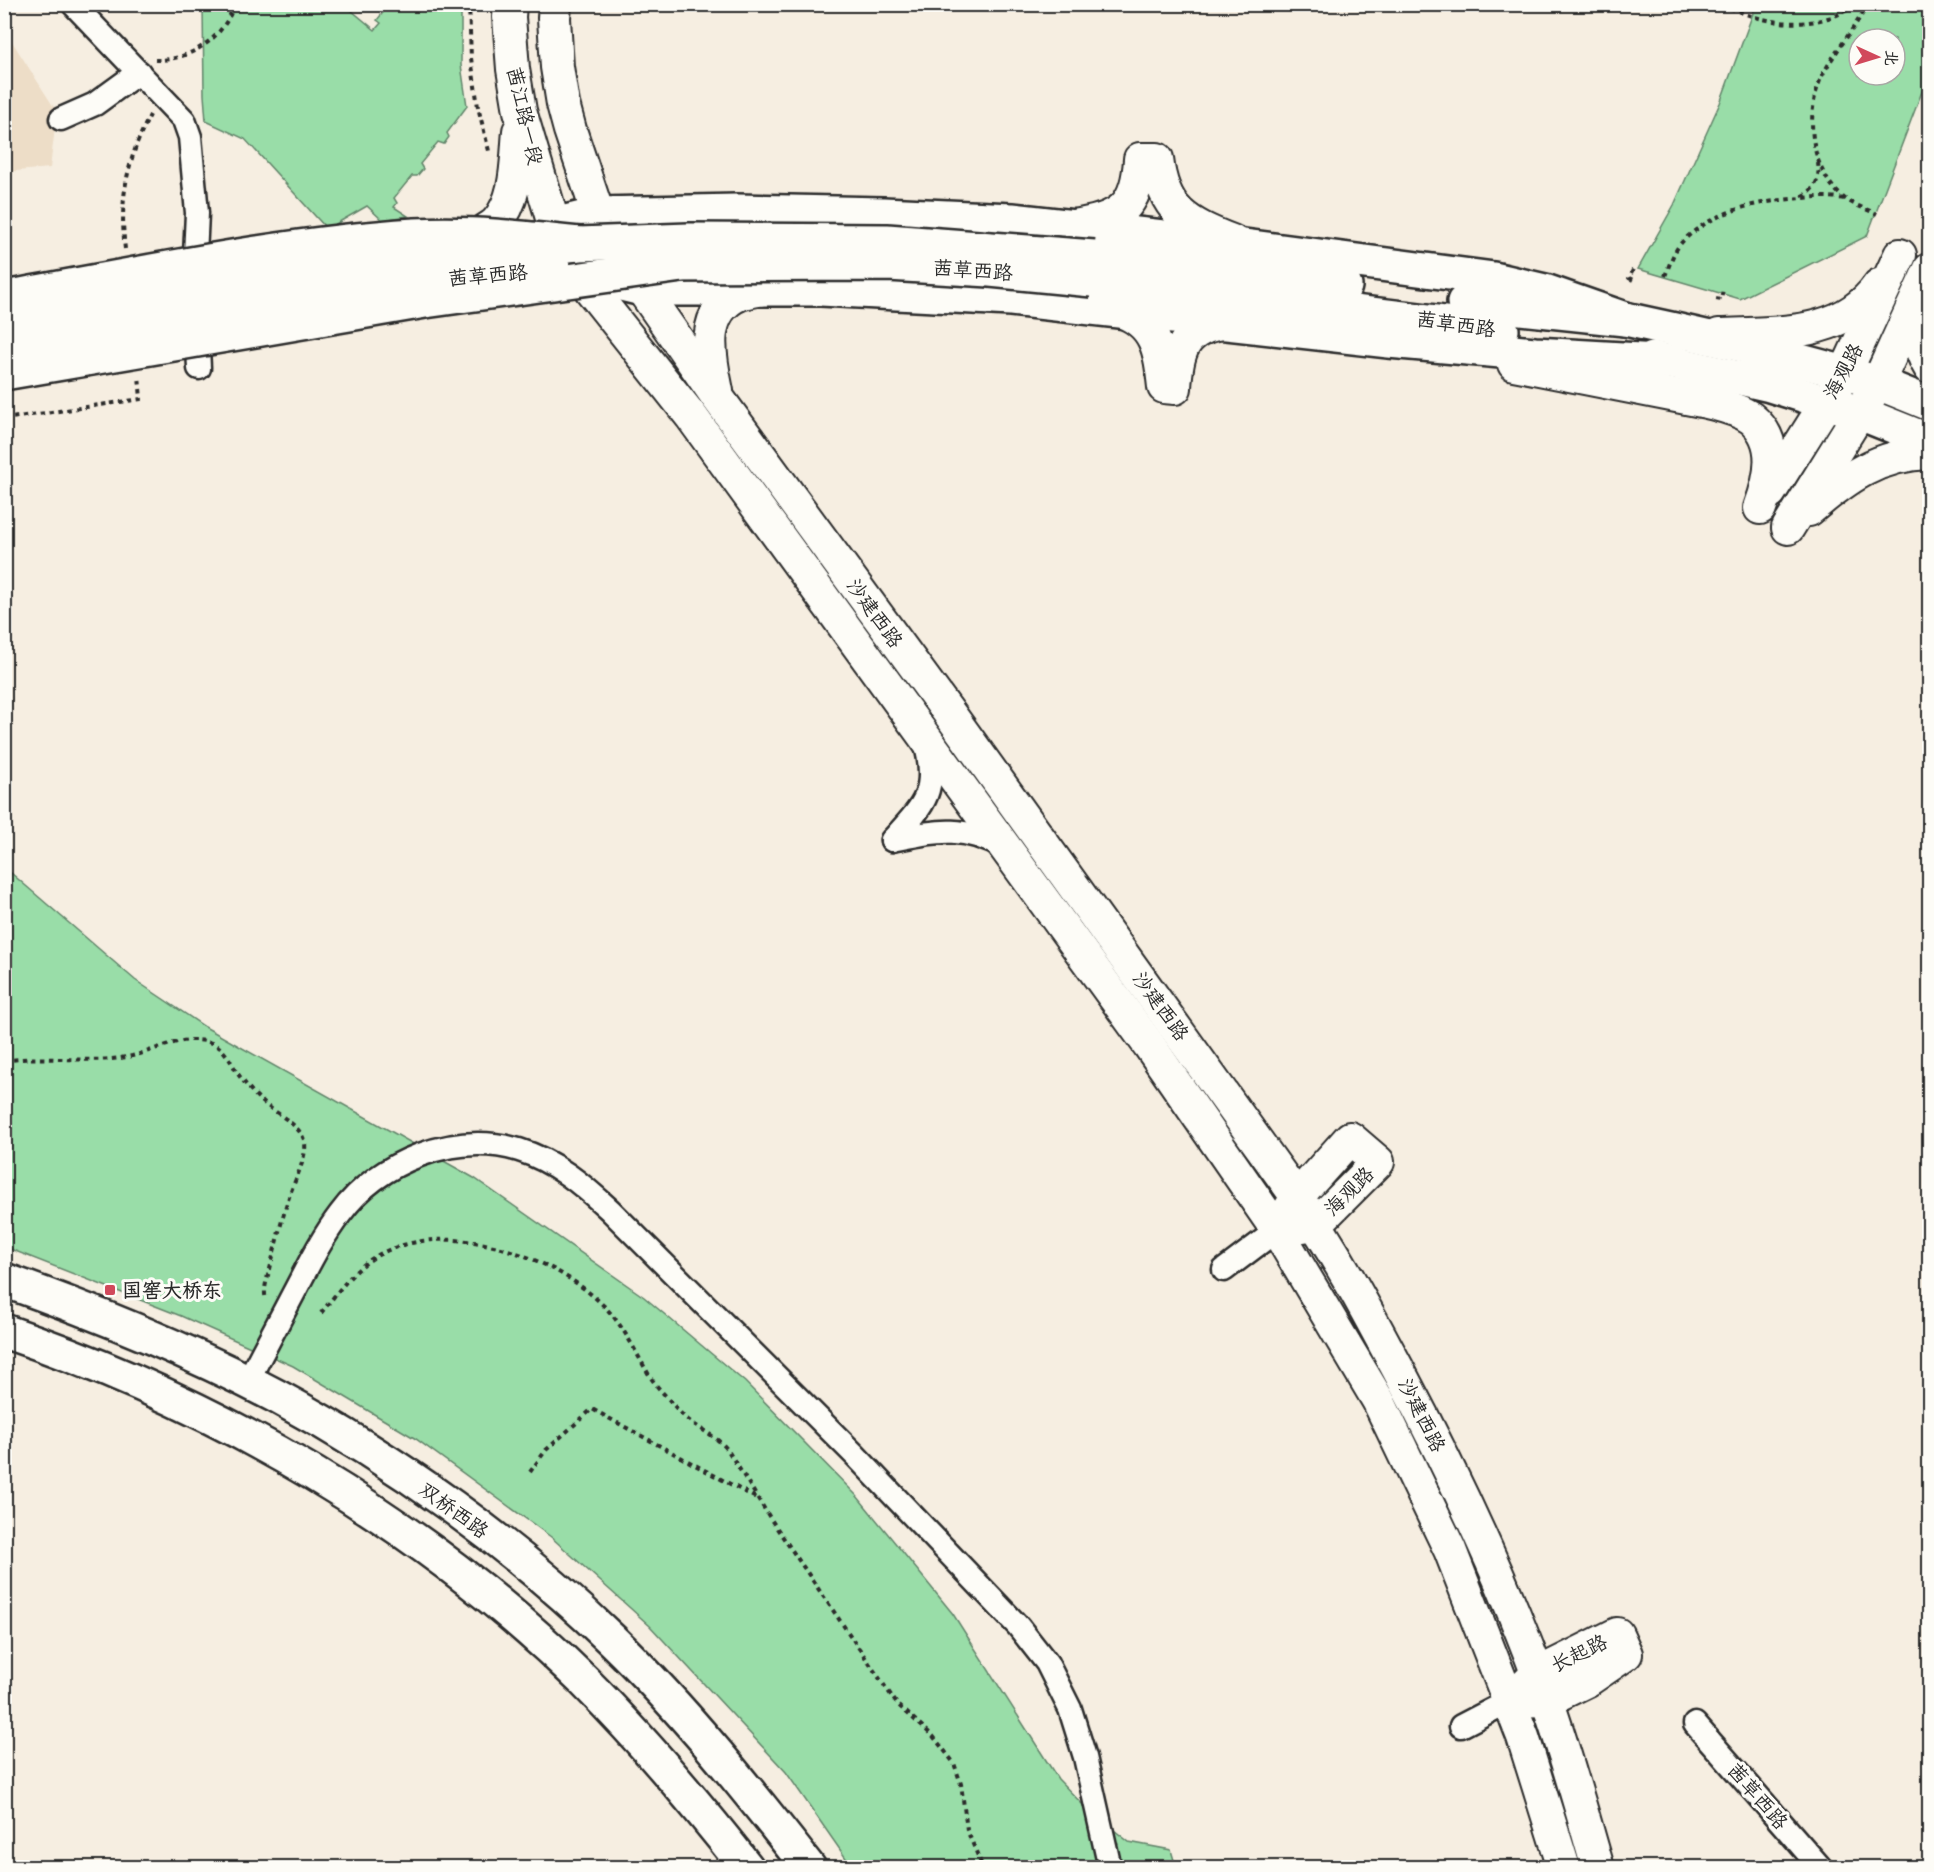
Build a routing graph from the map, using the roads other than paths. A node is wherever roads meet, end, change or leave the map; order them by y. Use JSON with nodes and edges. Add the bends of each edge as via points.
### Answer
{"nodes":[{"id":1,"x":73,"y":4,"type":"edge"},
{"id":2,"x":510,"y":4,"type":"edge"},
{"id":3,"x":555,"y":4,"type":"edge"},
{"id":4,"x":132,"y":65,"type":"junction"},
{"id":5,"x":520,"y":111,"type":"junction"},
{"id":6,"x":61,"y":119,"type":"dead end"},
{"id":7,"x":820,"y":212,"type":"junction"},
{"id":8,"x":598,"y":214,"type":"junction"},
{"id":9,"x":1072,"y":226,"type":"junction"},
{"id":10,"x":476,"y":237,"type":"junction"},
{"id":11,"x":1244,"y":246,"type":"junction"},
{"id":12,"x":571,"y":248,"type":"junction"},
{"id":13,"x":1900,"y":255,"type":"junction"},
{"id":14,"x":689,"y":264,"type":"junction"},
{"id":15,"x":1093,"y":268,"type":"junction"},
{"id":16,"x":1929,"y":269,"type":"edge"},
{"id":17,"x":194,"y":270,"type":"junction"},
{"id":18,"x":482,"y":282,"type":"junction"},
{"id":19,"x":642,"y":288,"type":"junction"},
{"id":20,"x":765,"y":288,"type":"junction"},
{"id":21,"x":820,"y":289,"type":"junction"},
{"id":22,"x":4,"y":298,"type":"edge"},
{"id":23,"x":1118,"y":310,"type":"junction"},
{"id":24,"x":197,"y":316,"type":"junction"},
{"id":25,"x":1625,"y":319,"type":"junction"},
{"id":26,"x":1223,"y":322,"type":"junction"},
{"id":27,"x":4,"y":323,"type":"edge"},
{"id":28,"x":1702,"y":336,"type":"junction"},
{"id":29,"x":1389,"y":341,"type":"junction"},
{"id":30,"x":4,"y":347,"type":"edge"},
{"id":31,"x":1676,"y":362,"type":"junction"},
{"id":32,"x":200,"y":368,"type":"dead end"},
{"id":33,"x":1929,"y":368,"type":"edge"},
{"id":34,"x":1845,"y":373,"type":"junction"},
{"id":35,"x":4,"y":374,"type":"edge"},
{"id":36,"x":1878,"y":383,"type":"junction"},
{"id":37,"x":718,"y":398,"type":"junction"},
{"id":38,"x":1827,"y":402,"type":"junction"},
{"id":39,"x":1929,"y":404,"type":"edge"},
{"id":40,"x":1860,"y":412,"type":"junction"},
{"id":41,"x":1929,"y":441,"type":"edge"},
{"id":42,"x":1929,"y":453,"type":"edge"},
{"id":43,"x":1760,"y":508,"type":"junction"},
{"id":44,"x":1788,"y":528,"type":"junction"},
{"id":45,"x":922,"y":732,"type":"junction"},
{"id":46,"x":1008,"y":851,"type":"junction"},
{"id":47,"x":1297,"y":1197,"type":"junction"},
{"id":48,"x":1316,"y":1224,"type":"junction"},
{"id":49,"x":1277,"y":1230,"type":"junction"},
{"id":50,"x":1224,"y":1270,"type":"dead end"},
{"id":51,"x":4,"y":1280,"type":"edge"},
{"id":52,"x":4,"y":1331,"type":"edge"},
{"id":53,"x":247,"y":1382,"type":"junction"},
{"id":54,"x":1542,"y":1687,"type":"junction"},
{"id":55,"x":1509,"y":1701,"type":"junction"},
{"id":56,"x":1695,"y":1725,"type":"dead end"},
{"id":57,"x":1461,"y":1726,"type":"dead end"},
{"id":58,"x":756,"y":1799,"type":"junction"},
{"id":59,"x":740,"y":1859,"type":"edge"},
{"id":60,"x":809,"y":1868,"type":"edge"},
{"id":61,"x":824,"y":1868,"type":"edge"},
{"id":62,"x":1110,"y":1868,"type":"edge"},
{"id":63,"x":1564,"y":1868,"type":"edge"},
{"id":64,"x":1598,"y":1868,"type":"edge"},
{"id":65,"x":1821,"y":1868,"type":"edge"}],
"edges":[{"from":1,"to":4,"type":"street"},
{"from":2,"to":5,"type":"main road","name":"茜江路一段","via":[[513,69]]},
{"from":3,"to":8,"type":"main road","name":"茜江路一段","via":[[557,67],[563,104]]},
{"from":4,"to":6,"type":"street","via":[[95,104]]},
{"from":4,"to":17,"type":"street","via":[[184,120],[190,136],[197,213]]},
{"from":5,"to":10,"type":"main road","via":[[511,196],[495,224]]},
{"from":5,"to":12,"type":"main road","name":"茜江路一段"},
{"from":7,"to":8,"type":"main road"},
{"from":7,"to":9,"type":"main road"},
{"from":7,"to":21,"type":"main road"},
{"from":8,"to":12,"type":"main road"},
{"from":8,"to":19,"type":"main road","name":"沙建西路"},
{"from":9,"to":11,"type":"main road"},
{"from":9,"to":11,"type":"main road","via":[[1110,218],[1120,211],[1137,186],[1140,159],[1156,159],[1163,189],[1179,213],[1190,222]]},
{"from":10,"to":12,"type":"main road"},
{"from":10,"to":17,"type":"main road"},
{"from":10,"to":18,"type":"main road"},
{"from":11,"to":25,"type":"main road","via":[[1494,279],[1545,291]]},
{"from":12,"to":15,"type":"main road","name":"茜草西路","bridge":true,"via":[[688,240],[888,241]]},
{"from":12,"to":18,"type":"main road"},
{"from":12,"to":19,"type":"main road"},
{"from":12,"to":22,"type":"main road","bridge":true,"via":[[472,235],[416,235],[239,257]]},
{"from":12,"to":27,"type":"main road","name":"茜草西路","bridge":true,"via":[[322,269]]},
{"from":12,"to":45,"type":"main road","name":"沙建西路"},
{"from":13,"to":16,"type":"main road"},
{"from":13,"to":28,"type":"main road","via":[[1861,305],[1833,322],[1798,332]]},
{"from":13,"to":34,"type":"main road","name":"海观路"},
{"from":14,"to":15,"type":"main road","name":"茜草西路","bridge":true},
{"from":14,"to":30,"type":"main road","name":"茜草西路","bridge":true,"via":[[571,268],[397,283]]},
{"from":14,"to":35,"type":"main road","bridge":true,"via":[[425,301]]},
{"from":15,"to":25,"type":"main road","name":"茜草西路","via":[[1234,272]]},
{"from":15,"to":31,"type":"main road","name":"茜草西路","via":[[1540,335]]},
{"from":16,"to":33,"type":"main road","via":[[1918,327],[1921,351]]},
{"from":16,"to":36,"type":"main road","name":"海观路"},
{"from":17,"to":24,"type":"street"},
{"from":18,"to":24,"type":"main road"},
{"from":19,"to":20,"type":"main road"},
{"from":19,"to":37,"type":"main road","name":"沙建西路"},
{"from":20,"to":21,"type":"main road"},
{"from":20,"to":37,"type":"main road","via":[[729,301],[712,322],[710,349]]},
{"from":21,"to":23,"type":"main road"},
{"from":23,"to":26,"type":"main road"},
{"from":23,"to":26,"type":"main road","via":[[1130,314],[1153,337],[1161,359],[1164,387],[1175,388],[1177,359],[1190,336]]},
{"from":24,"to":32,"type":"street"},
{"from":25,"to":28,"type":"main road","name":"茜草西路"},
{"from":26,"to":29,"type":"main road"},
{"from":28,"to":34,"type":"main road","name":"茜草西路"},
{"from":29,"to":31,"type":"main road"},
{"from":29,"to":43,"type":"main road","via":[[1618,383],[1735,410],[1761,428],[1768,444],[1770,483]]},
{"from":31,"to":38,"type":"main road","name":"茜草西路"},
{"from":34,"to":36,"type":"main road","name":"茜草西路"},
{"from":34,"to":38,"type":"main road","name":"海观路"},
{"from":36,"to":39,"type":"main road","name":"茜草西路"},
{"from":36,"to":40,"type":"main road","name":"海观路"},
{"from":37,"to":47,"type":"main road","name":"沙建西路"},
{"from":38,"to":40,"type":"main road","name":"茜草西路"},
{"from":38,"to":43,"type":"main road","name":"海观路"},
{"from":40,"to":41,"type":"main road","name":"茜草西路"},
{"from":40,"to":44,"type":"main road","name":"海观路"},
{"from":42,"to":44,"type":"main road","via":[[1888,459],[1865,469],[1834,488]]},
{"from":43,"to":44,"type":"main road"},
{"from":45,"to":46,"type":"main road","name":"沙建西路"},
{"from":45,"to":46,"type":"street","via":[[930,759],[926,798],[892,840],[960,831]]},
{"from":46,"to":49,"type":"main road","name":"沙建西路"},
{"from":47,"to":48,"type":"main road","name":"沙建西路"},
{"from":47,"to":48,"type":"main road","name":"海观路","via":[[1350,1138],[1378,1162]]},
{"from":47,"to":49,"type":"main road","name":"海观路"},
{"from":48,"to":49,"type":"main road","name":"海观路"},
{"from":48,"to":54,"type":"main road","name":"沙建西路","via":[[1438,1447]]},
{"from":49,"to":50,"type":"street"},
{"from":49,"to":55,"type":"main road","name":"沙建西路","via":[[1378,1400],[1411,1466],[1450,1550]]},
{"from":51,"to":53,"type":"main road","name":"双桥西路","via":[[137,1330]]},
{"from":52,"to":59,"type":"main road","via":[[118,1374],[225,1424],[378,1515],[482,1592],[582,1679],[660,1761]]},
{"from":53,"to":58,"type":"main road","name":"双桥西路","via":[[334,1429],[509,1550],[620,1648],[692,1723]]},
{"from":53,"to":62,"type":"street","via":[[322,1240],[364,1186],[390,1168],[454,1147],[484,1145],[518,1150],[553,1165],[610,1210],[855,1455],[1018,1626],[1047,1663],[1070,1709],[1086,1757]]},
{"from":54,"to":55,"type":"main road","name":"长起路"},
{"from":54,"to":64,"type":"main road","name":"沙建西路"},
{"from":55,"to":57,"type":"street"},
{"from":55,"to":63,"type":"main road","name":"沙建西路"},
{"from":56,"to":65,"type":"street","name":"茜草西路"},
{"from":58,"to":60,"type":"main road","name":"双桥西路"},
{"from":58,"to":61,"type":"main road"}]}
